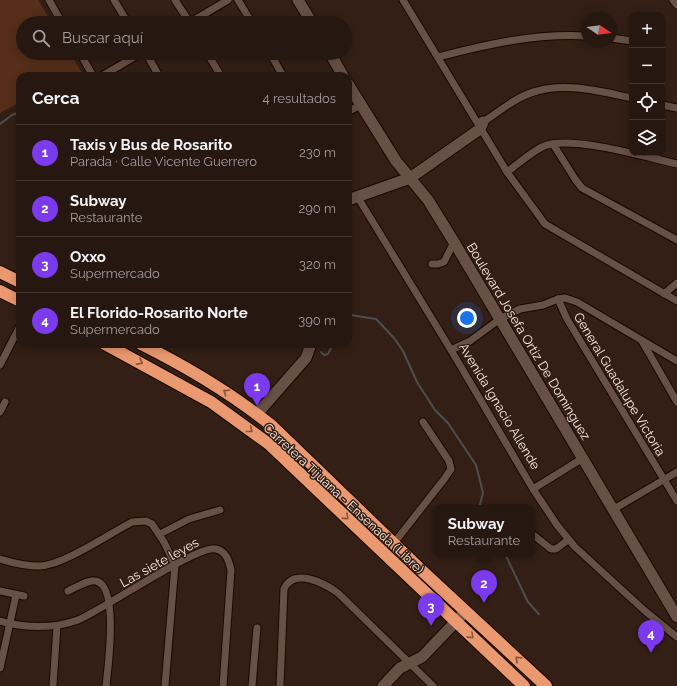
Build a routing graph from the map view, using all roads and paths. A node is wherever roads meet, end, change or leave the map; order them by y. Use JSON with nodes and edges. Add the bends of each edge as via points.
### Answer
{"nodes":[{"id":1,"x":49,"y":0,"type":"edge"},
{"id":2,"x":114,"y":0,"type":"edge"},
{"id":3,"x":175,"y":0,"type":"edge"},
{"id":4,"x":228,"y":0,"type":"edge"},
{"id":5,"x":238,"y":0,"type":"edge"},
{"id":6,"x":298,"y":0,"type":"edge"},
{"id":7,"x":403,"y":0,"type":"edge"},
{"id":8,"x":673,"y":0,"type":"edge"},
{"id":9,"x":677,"y":5,"type":"edge"},
{"id":10,"x":58,"y":16,"type":"edge"},
{"id":11,"x":124,"y":16,"type":"edge"},
{"id":12,"x":185,"y":16,"type":"edge"},
{"id":13,"x":202,"y":16,"type":"edge"},
{"id":14,"x":248,"y":16,"type":"edge"},
{"id":15,"x":308,"y":16,"type":"edge"},
{"id":16,"x":581,"y":36,"type":"edge"},
{"id":17,"x":617,"y":39,"type":"edge"},
{"id":18,"x":629,"y":41,"type":"edge"},
{"id":19,"x":438,"y":57,"type":"junction"},
{"id":20,"x":84,"y":60,"type":"edge"},
{"id":21,"x":129,"y":60,"type":"edge"},
{"id":22,"x":150,"y":60,"type":"edge"},
{"id":23,"x":211,"y":60,"type":"edge"},
{"id":24,"x":274,"y":60,"type":"edge"},
{"id":25,"x":334,"y":60,"type":"edge"},
{"id":26,"x":91,"y":72,"type":"edge"},
{"id":27,"x":109,"y":72,"type":"edge"},
{"id":28,"x":157,"y":72,"type":"edge"},
{"id":29,"x":219,"y":72,"type":"edge"},
{"id":30,"x":281,"y":72,"type":"edge"},
{"id":31,"x":341,"y":72,"type":"edge"},
{"id":32,"x":352,"y":91,"type":"edge"},
{"id":33,"x":629,"y":97,"type":"edge"},
{"id":34,"x":360,"y":105,"type":"junction"},
{"id":35,"x":665,"y":106,"type":"edge"},
{"id":36,"x":677,"y":108,"type":"edge"},
{"id":37,"x":352,"y":110,"type":"edge"},
{"id":38,"x":480,"y":124,"type":"junction"},
{"id":39,"x":552,"y":144,"type":"junction"},
{"id":40,"x":677,"y":164,"type":"edge"},
{"id":41,"x":507,"y":172,"type":"junction"},
{"id":42,"x":408,"y":175,"type":"junction"},
{"id":43,"x":352,"y":198,"type":"edge"},
{"id":44,"x":677,"y":240,"type":"edge"},
{"id":45,"x":454,"y":242,"type":"junction"},
{"id":46,"x":432,"y":264,"type":"dead end"},
{"id":47,"x":0,"y":272,"type":"edge"},
{"id":48,"x":16,"y":280,"type":"edge"},
{"id":49,"x":677,"y":283,"type":"edge"},
{"id":50,"x":0,"y":291,"type":"edge"},
{"id":51,"x":664,"y":294,"type":"junction"},
{"id":52,"x":16,"y":299,"type":"edge"},
{"id":53,"x":558,"y":299,"type":"junction"},
{"id":54,"x":677,"y":301,"type":"edge"},
{"id":55,"x":500,"y":319,"type":"junction"},
{"id":56,"x":16,"y":334,"type":"edge"},
{"id":57,"x":642,"y":340,"type":"junction"},
{"id":58,"x":112,"y":348,"type":"edge"},
{"id":59,"x":149,"y":348,"type":"edge"},
{"id":60,"x":310,"y":348,"type":"edge"},
{"id":61,"x":451,"y":350,"type":"junction"},
{"id":62,"x":677,"y":361,"type":"edge"},
{"id":63,"x":0,"y":365,"type":"edge"},
{"id":64,"x":5,"y":402,"type":"dead end"},
{"id":65,"x":677,"y":402,"type":"edge"},
{"id":66,"x":0,"y":412,"type":"edge"},
{"id":67,"x":257,"y":414,"type":"junction"},
{"id":68,"x":423,"y":422,"type":"dead end"},
{"id":69,"x":583,"y":458,"type":"junction"},
{"id":70,"x":677,"y":472,"type":"edge"},
{"id":71,"x":663,"y":480,"type":"junction"},
{"id":72,"x":533,"y":489,"type":"junction"},
{"id":73,"x":677,"y":501,"type":"edge"},
{"id":74,"x":614,"y":509,"type":"junction"},
{"id":75,"x":220,"y":510,"type":"dead end"},
{"id":76,"x":160,"y":534,"type":"junction"},
{"id":77,"x":535,"y":536,"type":"edge"},
{"id":78,"x":568,"y":540,"type":"junction"},
{"id":79,"x":394,"y":543,"type":"junction"},
{"id":80,"x":0,"y":559,"type":"edge"},
{"id":81,"x":175,"y":565,"type":"junction"},
{"id":82,"x":0,"y":591,"type":"edge"},
{"id":83,"x":68,"y":592,"type":"dead end"},
{"id":84,"x":110,"y":603,"type":"junction"},
{"id":85,"x":466,"y":611,"type":"junction"},
{"id":86,"x":677,"y":617,"type":"edge"},
{"id":87,"x":0,"y":621,"type":"edge"},
{"id":88,"x":457,"y":623,"type":"junction"},
{"id":89,"x":9,"y":624,"type":"junction"},
{"id":90,"x":57,"y":626,"type":"junction"},
{"id":91,"x":257,"y":628,"type":"dead end"},
{"id":92,"x":677,"y":637,"type":"edge"},
{"id":93,"x":409,"y":664,"type":"junction"},
{"id":94,"x":0,"y":668,"type":"edge"},
{"id":95,"x":522,"y":684,"type":"edge"},
{"id":96,"x":53,"y":686,"type":"edge"},
{"id":97,"x":106,"y":686,"type":"edge"},
{"id":98,"x":165,"y":686,"type":"edge"},
{"id":99,"x":223,"y":686,"type":"edge"},
{"id":100,"x":253,"y":686,"type":"edge"},
{"id":101,"x":280,"y":686,"type":"edge"},
{"id":102,"x":383,"y":686,"type":"edge"},
{"id":103,"x":432,"y":686,"type":"edge"},
{"id":104,"x":535,"y":686,"type":"edge"},
{"id":105,"x":546,"y":686,"type":"edge"}],
"edges":[{"from":1,"to":10,"type":"street"},
{"from":2,"to":11,"type":"street"},
{"from":3,"to":12,"type":"street"},
{"from":4,"to":13,"type":"street"},
{"from":5,"to":14,"type":"street"},
{"from":6,"to":15,"type":"main road"},
{"from":7,"to":19,"type":"street"},
{"from":8,"to":9,"type":"street"},
{"from":16,"to":19,"type":"street","via":[[544,36],[514,40]]},
{"from":17,"to":18,"type":"street"},
{"from":19,"to":38,"type":"street"},
{"from":20,"to":26,"type":"street"},
{"from":21,"to":27,"type":"street"},
{"from":22,"to":28,"type":"street"},
{"from":23,"to":29,"type":"street"},
{"from":24,"to":30,"type":"street"},
{"from":25,"to":31,"type":"main road"},
{"from":32,"to":34,"type":"main road","name":"Boulevard Josefa Ortiz De Domínguez"},
{"from":33,"to":38,"type":"street","via":[[586,90],[549,88],[515,101]]},
{"from":34,"to":37,"type":"street"},
{"from":34,"to":42,"type":"main road","name":"Boulevard Josefa Ortiz De Domínguez"},
{"from":35,"to":36,"type":"street"},
{"from":38,"to":41,"type":"street"},
{"from":38,"to":42,"type":"main road"},
{"from":39,"to":40,"type":"street","via":[[580,144]]},
{"from":39,"to":41,"type":"street","via":[[541,147]]},
{"from":39,"to":44,"type":"street","via":[[582,188]]},
{"from":41,"to":51,"type":"street","via":[[545,224]]},
{"from":42,"to":43,"type":"main road","name":"Avenida Ignacio Allende"},
{"from":42,"to":45,"type":"main road","name":"Boulevard Josefa Ortiz De Domínguez","via":[[428,200]]},
{"from":43,"to":61,"type":"street","name":"Avenida Ignacio Allende"},
{"from":45,"to":46,"type":"street","via":[[444,262]]},
{"from":45,"to":55,"type":"main road","name":"Boulevard Josefa Ortiz De Domínguez"},
{"from":47,"to":48,"type":"highway"},
{"from":49,"to":51,"type":"street"},
{"from":50,"to":52,"type":"highway"},
{"from":51,"to":54,"type":"street"},
{"from":53,"to":55,"type":"street","via":[[520,309]]},
{"from":53,"to":57,"type":"street","via":[[565,298],[577,302]]},
{"from":53,"to":71,"type":"street","name":"General Guadalupe Victoria","via":[[567,320]]},
{"from":55,"to":61,"type":"street","via":[[477,337]]},
{"from":55,"to":69,"type":"main road","name":"Boulevard Josefa Ortiz De Domínguez"},
{"from":56,"to":63,"type":"street"},
{"from":57,"to":62,"type":"street"},
{"from":57,"to":65,"type":"street"},
{"from":58,"to":88,"type":"highway","name":"Carretera Tijuana - Ensenada (Libre)","one_way":true,"via":[[211,402],[269,444]]},
{"from":67,"to":59,"type":"highway","name":"Carretera Tijuana - Ensenada (Libre)","one_way":true,"via":[[203,377]]},
{"from":60,"to":67,"type":"main road","via":[[306,358]]},
{"from":61,"to":72,"type":"street","name":"Avenida Ignacio Allende"},
{"from":64,"to":66,"type":"street"},
{"from":67,"to":79,"type":"highway","name":"Carretera Tijuana - Ensenada (Libre)"},
{"from":68,"to":79,"type":"street","via":[[449,461],[451,469]]},
{"from":69,"to":72,"type":"street"},
{"from":69,"to":74,"type":"main road","name":"Boulevard Josefa Ortiz De Domínguez"},
{"from":70,"to":71,"type":"street"},
{"from":71,"to":73,"type":"street","name":"General Guadalupe Victoria"},
{"from":71,"to":74,"type":"street"},
{"from":72,"to":78,"type":"street","name":"Avenida Ignacio Allende"},
{"from":74,"to":86,"type":"main road","name":"Boulevard Josefa Ortiz De Domínguez"},
{"from":75,"to":76,"type":"street","via":[[189,519]]},
{"from":76,"to":80,"type":"street","via":[[152,524],[132,522],[58,562],[27,566]]},
{"from":76,"to":81,"type":"street"},
{"from":77,"to":78,"type":"street","via":[[551,549]]},
{"from":78,"to":92,"type":"street","name":"Avenida Ignacio Allende"},
{"from":79,"to":85,"type":"highway","name":"Carretera Tijuana - Ensenada (Libre)"},
{"from":81,"to":84,"type":"street","name":"Las siete leyes"},
{"from":81,"to":98,"type":"street"},
{"from":81,"to":99,"type":"street","name":"Las siete leyes","via":[[208,548],[216,548],[223,552],[228,560],[231,570]]},
{"from":82,"to":89,"type":"street","via":[[20,596]]},
{"from":83,"to":84,"type":"street","via":[[94,580],[104,588]]},
{"from":84,"to":90,"type":"street","name":"Las siete leyes","via":[[78,620]]},
{"from":84,"to":97,"type":"street"},
{"from":85,"to":88,"type":"main road"},
{"from":105,"to":85,"type":"highway","name":"Carretera Tijuana - Ensenada (Libre)","one_way":true},
{"from":87,"to":89,"type":"street","name":"Las siete leyes"},
{"from":88,"to":93,"type":"main road","via":[[422,657]]},
{"from":88,"to":95,"type":"highway","name":"Carretera Tijuana - Ensenada (Libre)","one_way":true},
{"from":89,"to":90,"type":"street","name":"Las siete leyes"},
{"from":89,"to":94,"type":"street"},
{"from":90,"to":96,"type":"street"},
{"from":91,"to":100,"type":"street"},
{"from":93,"to":101,"type":"street","via":[[332,588],[321,582],[294,578],[288,581],[284,589]]},
{"from":93,"to":102,"type":"main road","via":[[397,670]]},
{"from":93,"to":103,"type":"street"},
{"from":95,"to":104,"type":"highway","via":[[527,681]]}]}
